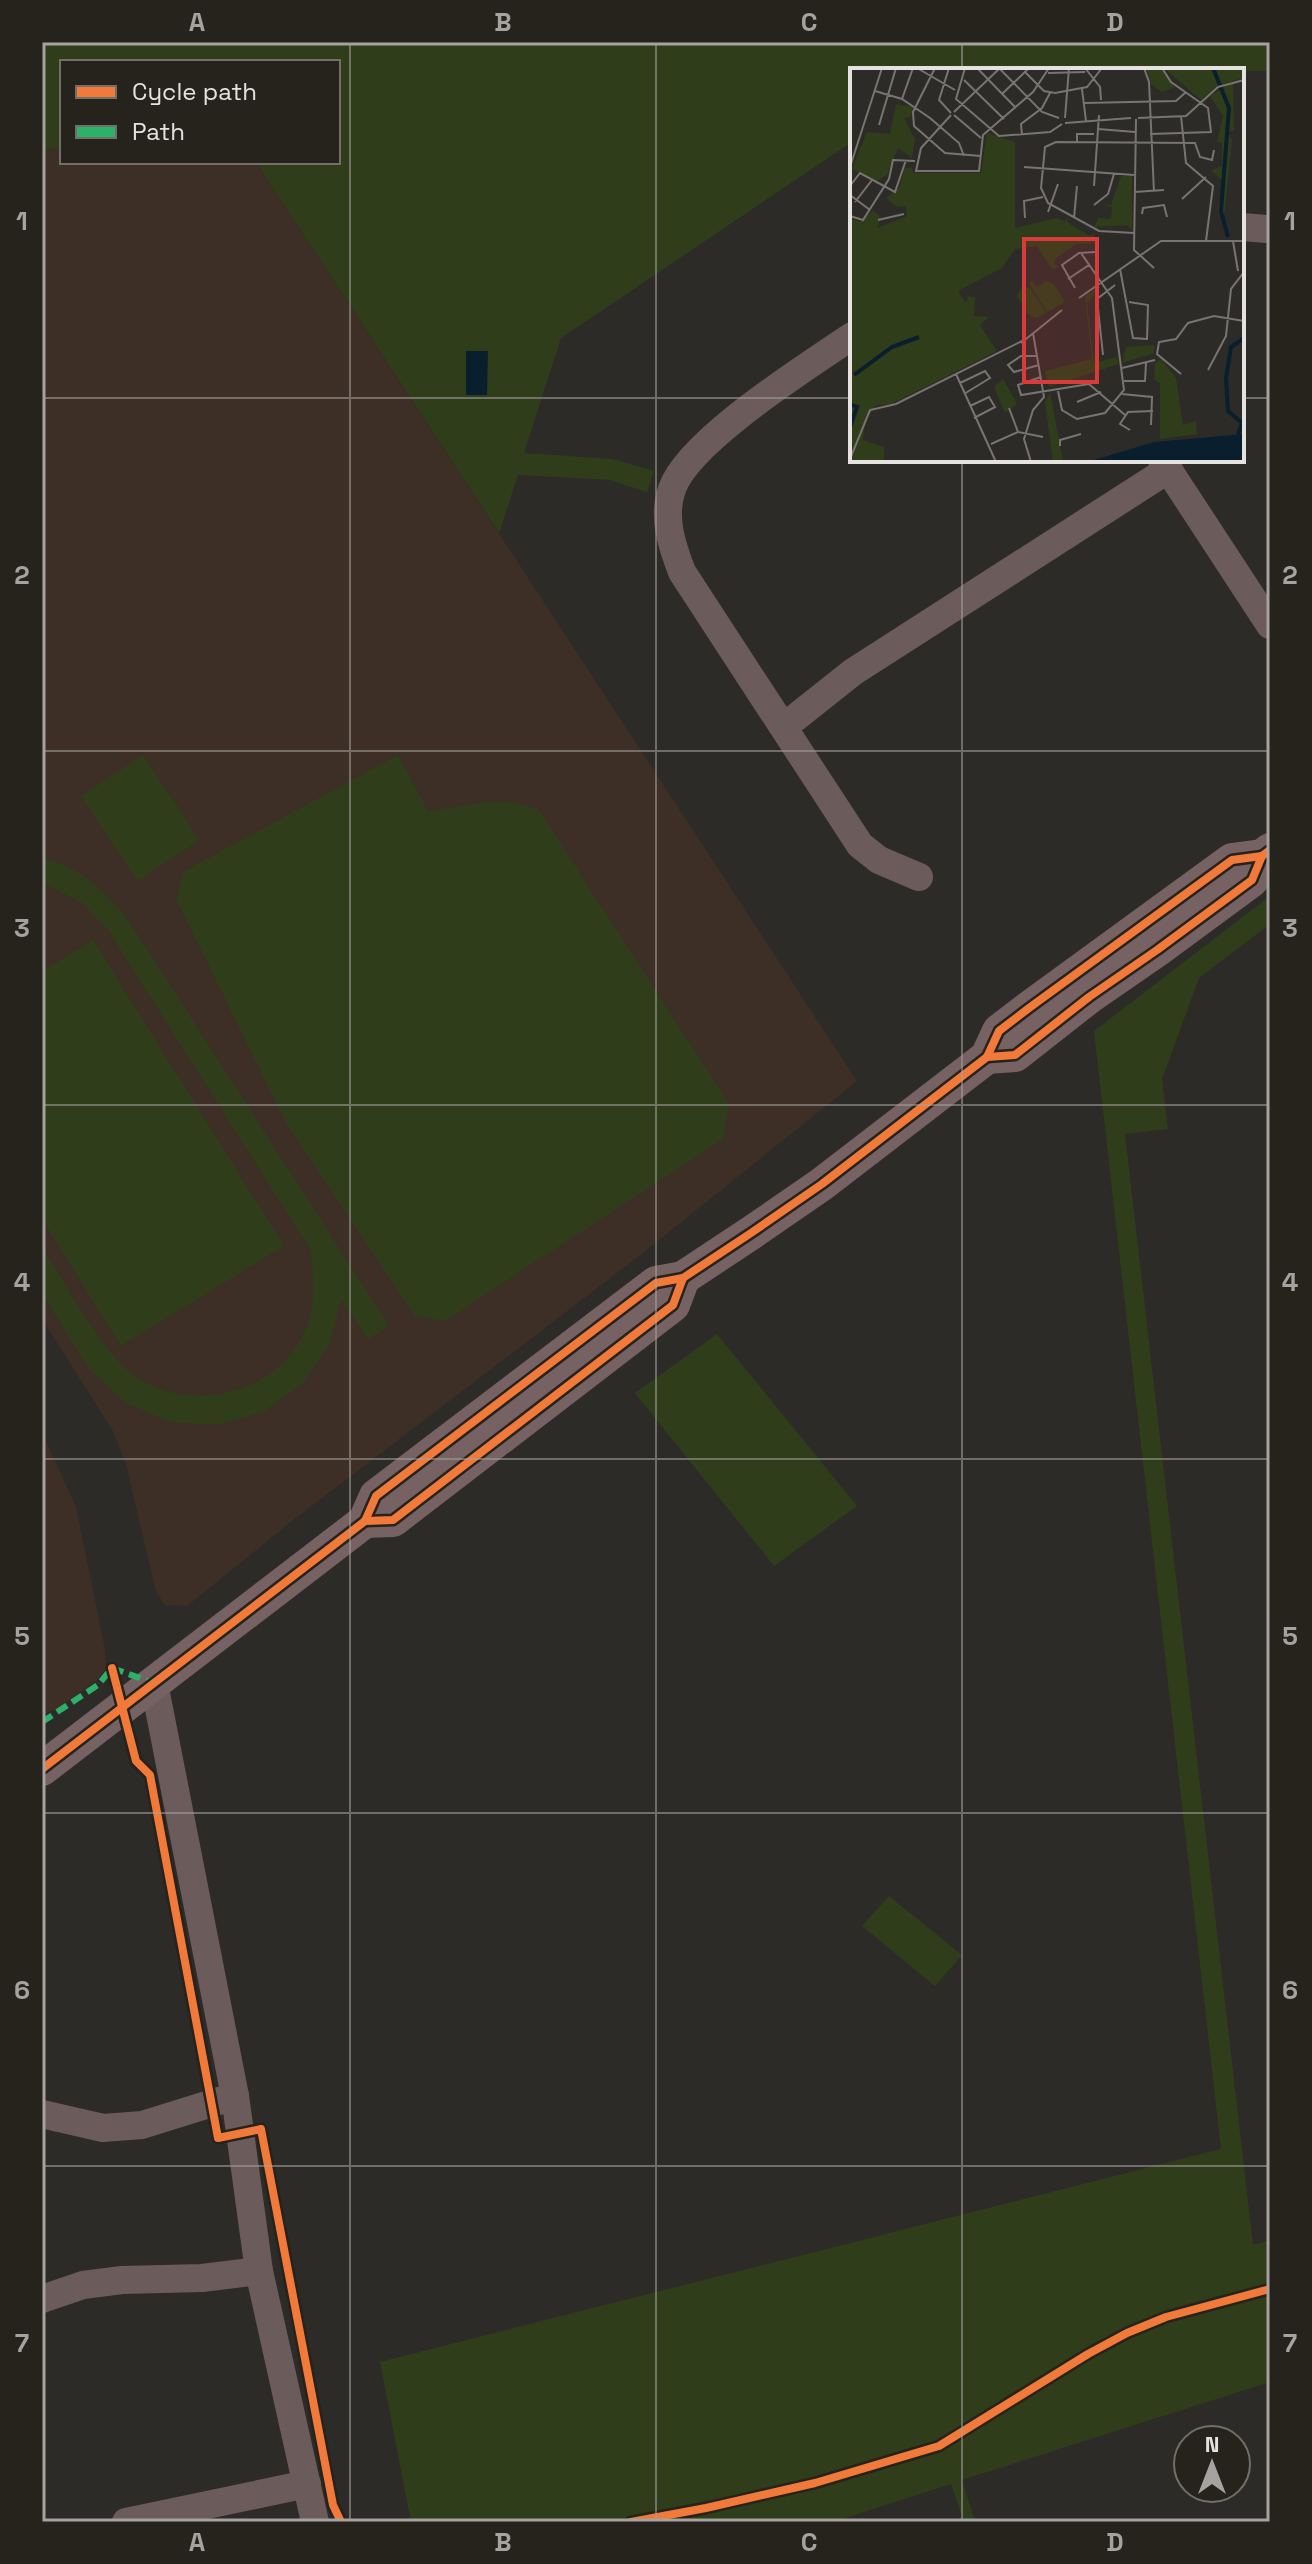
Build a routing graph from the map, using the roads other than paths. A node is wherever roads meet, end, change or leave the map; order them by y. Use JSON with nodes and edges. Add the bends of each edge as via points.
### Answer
{"nodes":[{"id":1,"x":850,"y":337,"type":"edge"},
{"id":2,"x":1165,"y":465,"type":"edge"},
{"id":3,"x":1266,"y":610,"type":"edge"},
{"id":4,"x":785,"y":726,"type":"junction"},
{"id":5,"x":1266,"y":853,"type":"edge"},
{"id":6,"x":919,"y":877,"type":"dead end"},
{"id":7,"x":154,"y":1683,"type":"junction"},
{"id":8,"x":42,"y":1769,"type":"edge"},
{"id":9,"x":235,"y":2096,"type":"junction"},
{"id":10,"x":42,"y":2114,"type":"edge"},
{"id":11,"x":259,"y":2271,"type":"junction"},
{"id":12,"x":42,"y":2299,"type":"edge"},
{"id":13,"x":307,"y":2484,"type":"junction"},
{"id":14,"x":126,"y":2522,"type":"edge"},
{"id":15,"x":315,"y":2522,"type":"edge"}],
"edges":[{"from":1,"to":4,"type":"street","via":[[695,452],[672,489],[669,505],[673,548],[682,572]]},
{"from":2,"to":3,"type":"street"},
{"from":2,"to":4,"type":"street","via":[[853,672]]},
{"from":4,"to":6,"type":"street","via":[[860,845],[879,860]]},
{"from":5,"to":7,"type":"main road","via":[[1252,880],[1015,1055],[987,1057],[822,1184],[683,1278],[673,1305],[393,1520],[365,1521]]},
{"from":7,"to":8,"type":"main road"},
{"from":7,"to":9,"type":"street"},
{"from":9,"to":10,"type":"street","via":[[142,2125],[103,2128]]},
{"from":9,"to":11,"type":"street"},
{"from":11,"to":12,"type":"street","via":[[96,2283]]},
{"from":11,"to":13,"type":"street"},
{"from":13,"to":14,"type":"street"},
{"from":13,"to":15,"type":"street"}]}
